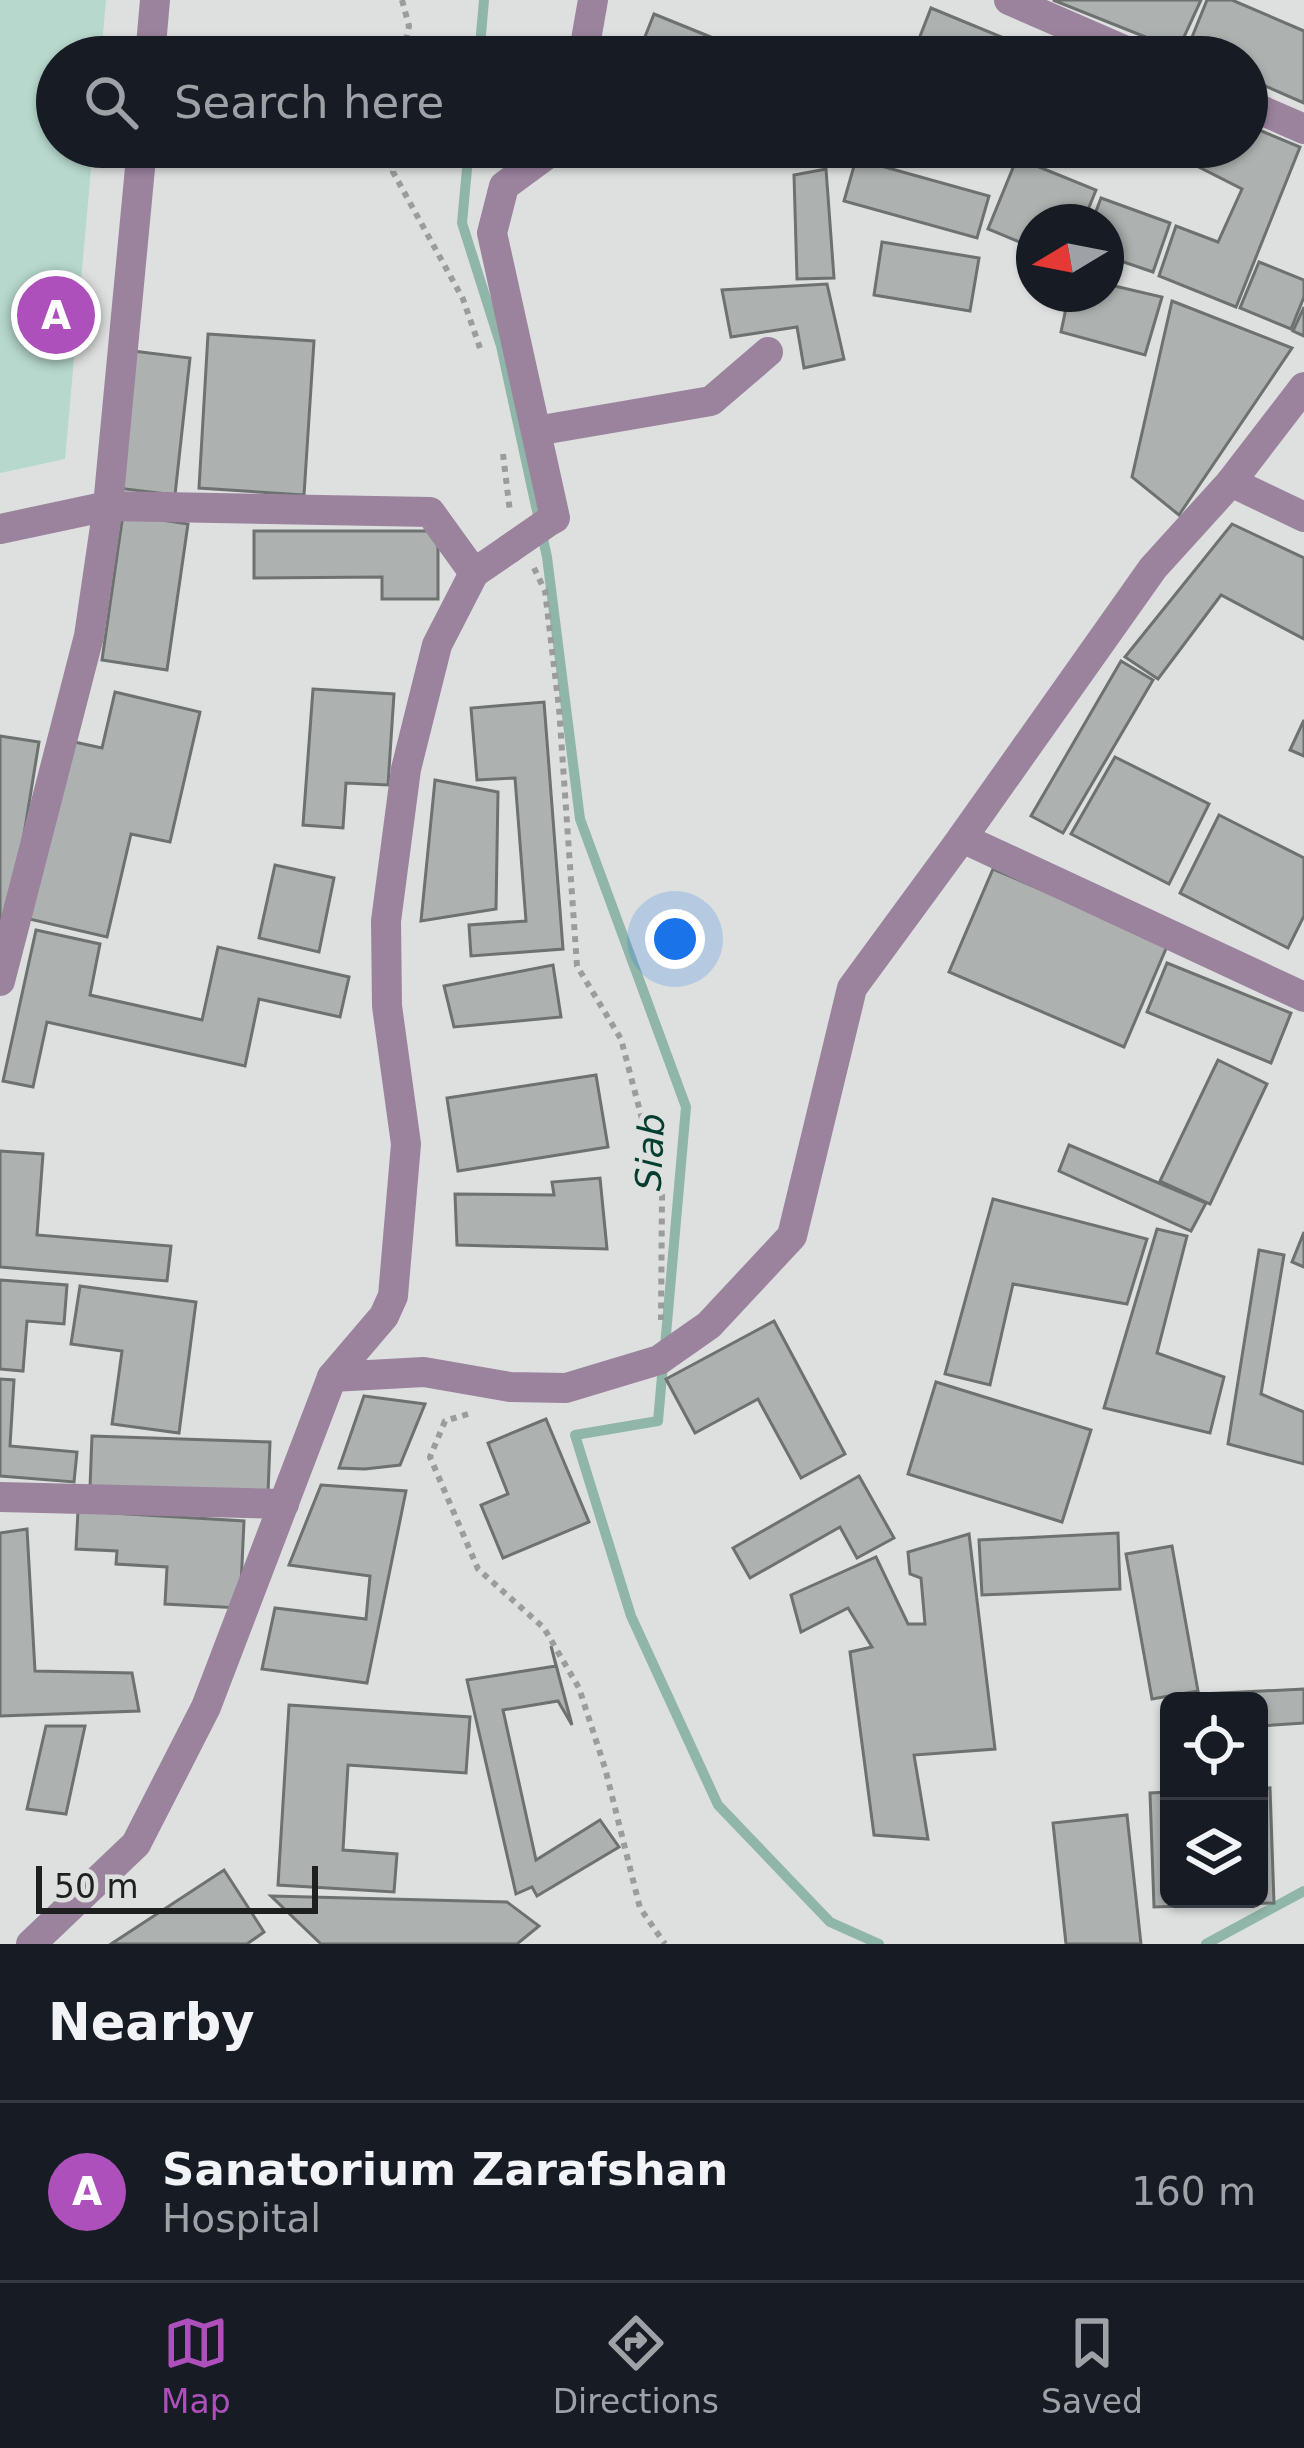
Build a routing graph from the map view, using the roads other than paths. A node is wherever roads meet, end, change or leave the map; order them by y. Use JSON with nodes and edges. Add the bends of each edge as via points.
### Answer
{"nodes":[{"id":1,"x":155,"y":0,"type":"edge"},
{"id":2,"x":593,"y":0,"type":"edge"},
{"id":3,"x":1009,"y":0,"type":"edge"},
{"id":4,"x":152,"y":36,"type":"edge"},
{"id":5,"x":587,"y":36,"type":"edge"},
{"id":6,"x":1091,"y":36,"type":"edge"},
{"id":7,"x":1268,"y":113,"type":"edge"},
{"id":8,"x":1304,"y":129,"type":"edge"},
{"id":9,"x":140,"y":168,"type":"edge"},
{"id":10,"x":528,"y":168,"type":"edge"},
{"id":11,"x":768,"y":352,"type":"dead end"},
{"id":12,"x":1304,"y":387,"type":"edge"},
{"id":13,"x":536,"y":430,"type":"junction"},
{"id":14,"x":1231,"y":482,"type":"junction"},
{"id":15,"x":108,"y":506,"type":"junction"},
{"id":16,"x":1304,"y":518,"type":"edge"},
{"id":17,"x":0,"y":529,"type":"edge"},
{"id":18,"x":474,"y":573,"type":"junction"},
{"id":19,"x":962,"y":838,"type":"junction"},
{"id":20,"x":0,"y":981,"type":"edge"},
{"id":21,"x":1304,"y":997,"type":"edge"},
{"id":22,"x":332,"y":1377,"type":"junction"},
{"id":23,"x":0,"y":1497,"type":"edge"},
{"id":24,"x":284,"y":1504,"type":"junction"},
{"id":25,"x":32,"y":1944,"type":"edge"}],
"edges":[{"from":1,"to":4,"type":"street"},
{"from":2,"to":5,"type":"street"},
{"from":3,"to":6,"type":"street"},
{"from":7,"to":8,"type":"street"},
{"from":9,"to":15,"type":"street"},
{"from":10,"to":13,"type":"street","via":[[504,186],[491,233]]},
{"from":11,"to":13,"type":"street","via":[[711,401]]},
{"from":12,"to":14,"type":"street"},
{"from":13,"to":18,"type":"street","bridge":true,"via":[[555,518]]},
{"from":14,"to":16,"type":"street"},
{"from":14,"to":19,"type":"street","via":[[1153,568]]},
{"from":15,"to":17,"type":"street"},
{"from":15,"to":18,"type":"street","via":[[430,512]]},
{"from":15,"to":20,"type":"street","via":[[89,636]]},
{"from":18,"to":22,"type":"street","via":[[426,686],[386,921],[387,1006],[406,1144],[393,1296]]},
{"from":19,"to":21,"type":"street"},
{"from":19,"to":22,"type":"street","via":[[852,988],[792,1236],[709,1325],[656,1361],[566,1388],[424,1372]]},
{"from":22,"to":24,"type":"street"},
{"from":23,"to":24,"type":"street"},
{"from":24,"to":25,"type":"street","via":[[206,1707],[136,1844]]}]}
